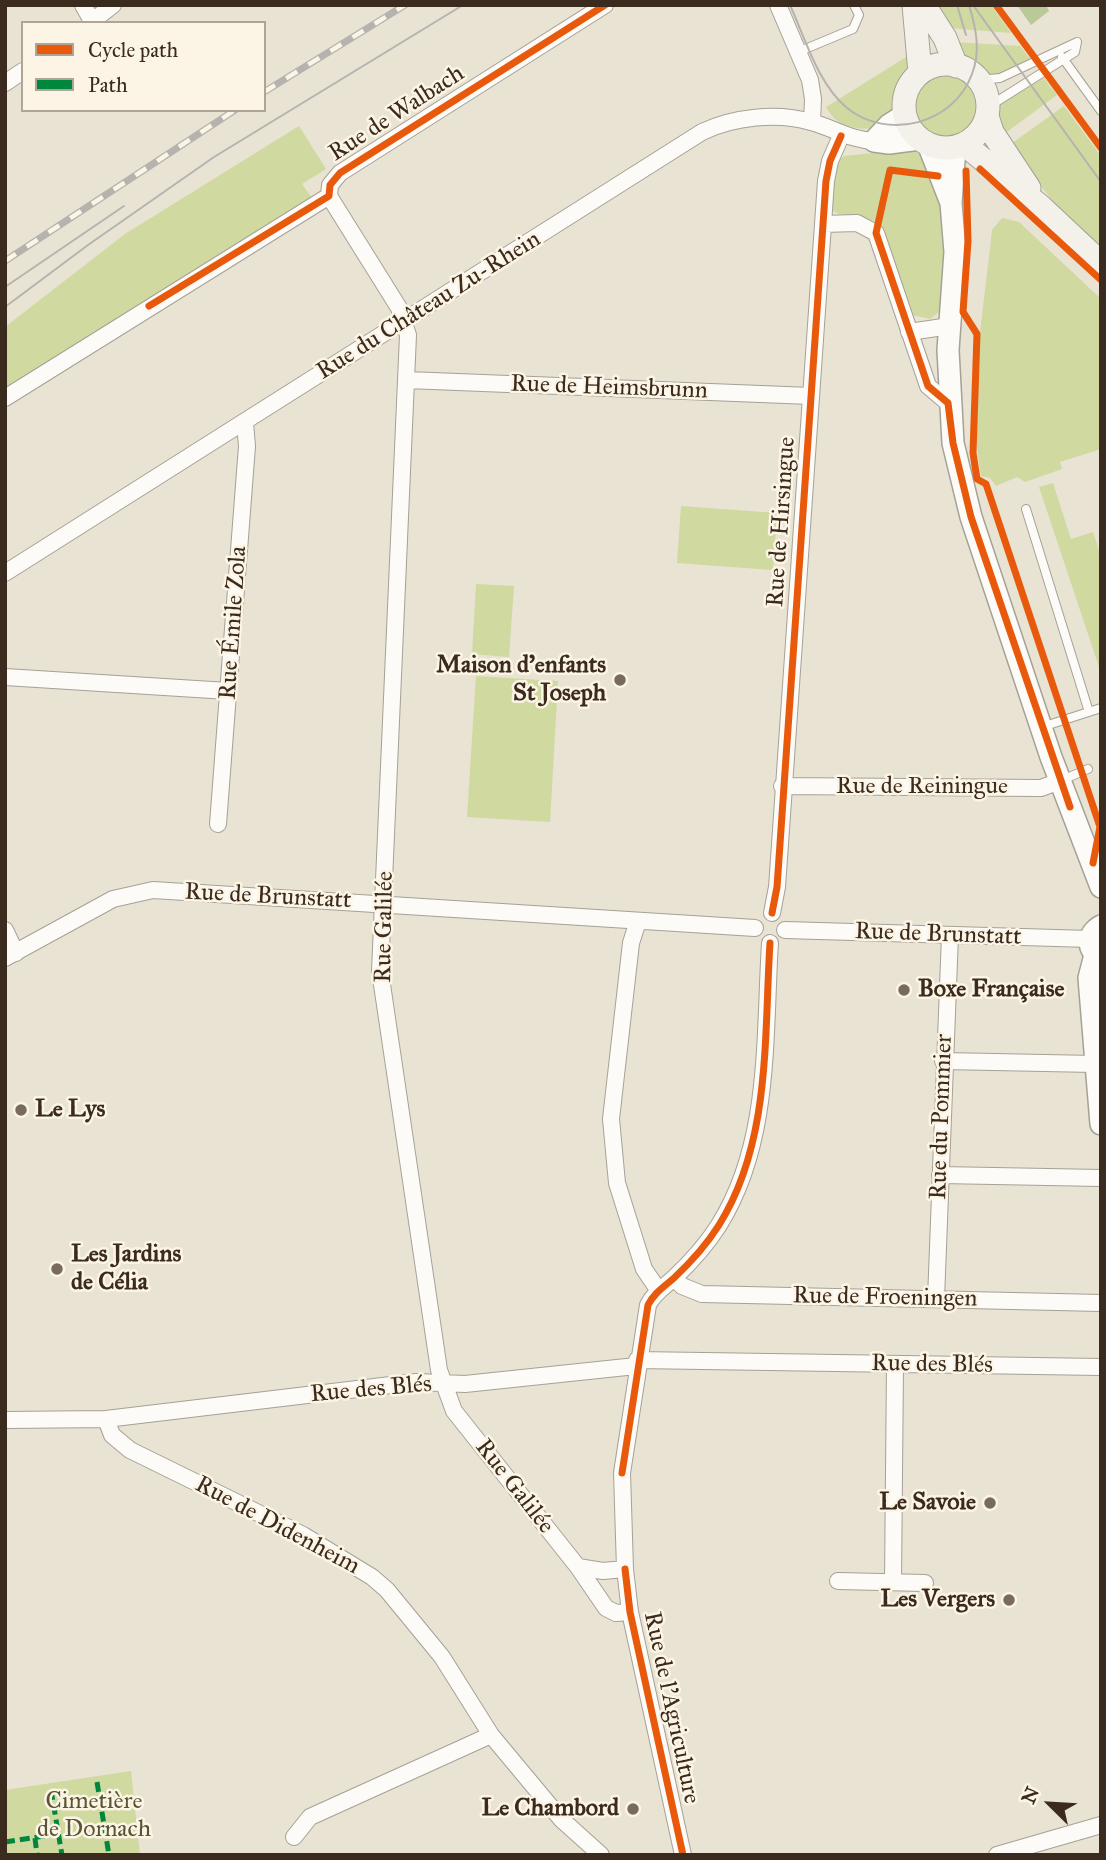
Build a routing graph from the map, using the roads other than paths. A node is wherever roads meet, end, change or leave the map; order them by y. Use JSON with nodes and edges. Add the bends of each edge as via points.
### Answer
{"nodes":[{"id":1,"x":83,"y":5,"type":"edge"},
{"id":2,"x":113,"y":5,"type":"edge"},
{"id":3,"x":605,"y":5,"type":"edge"},
{"id":4,"x":778,"y":5,"type":"edge"},
{"id":5,"x":854,"y":5,"type":"edge"},
{"id":6,"x":914,"y":5,"type":"edge"},
{"id":7,"x":924,"y":5,"type":"edge"},
{"id":8,"x":91,"y":21,"type":"edge"},
{"id":9,"x":92,"y":21,"type":"edge"},
{"id":10,"x":1057,"y":51,"type":"junction"},
{"id":11,"x":799,"y":52,"type":"junction"},
{"id":12,"x":1064,"y":60,"type":"junction"},
{"id":13,"x":956,"y":66,"type":"junction"},
{"id":14,"x":21,"y":72,"type":"edge"},
{"id":15,"x":920,"y":73,"type":"junction"},
{"id":16,"x":979,"y":80,"type":"junction"},
{"id":17,"x":5,"y":83,"type":"edge"},
{"id":18,"x":987,"y":111,"type":"junction"},
{"id":19,"x":1101,"y":111,"type":"edge"},
{"id":20,"x":905,"y":115,"type":"junction"},
{"id":21,"x":812,"y":122,"type":"junction"},
{"id":22,"x":841,"y":136,"type":"junction"},
{"id":23,"x":874,"y":141,"type":"junction"},
{"id":24,"x":924,"y":141,"type":"junction"},
{"id":25,"x":959,"y":146,"type":"junction"},
{"id":26,"x":329,"y":196,"type":"junction"},
{"id":27,"x":951,"y":203,"type":"junction"},
{"id":28,"x":1040,"y":206,"type":"junction"},
{"id":29,"x":823,"y":224,"type":"junction"},
{"id":30,"x":1101,"y":263,"type":"edge"},
{"id":31,"x":403,"y":322,"type":"junction"},
{"id":32,"x":950,"y":326,"type":"junction"},
{"id":33,"x":909,"y":332,"type":"junction"},
{"id":34,"x":407,"y":380,"type":"junction"},
{"id":35,"x":811,"y":396,"type":"junction"},
{"id":36,"x":5,"y":398,"type":"edge"},
{"id":37,"x":948,"y":403,"type":"junction"},
{"id":38,"x":245,"y":423,"type":"junction"},
{"id":39,"x":1026,"y":509,"type":"dead end"},
{"id":40,"x":5,"y":573,"type":"edge"},
{"id":41,"x":5,"y":677,"type":"edge"},
{"id":42,"x":228,"y":691,"type":"junction"},
{"id":43,"x":1101,"y":708,"type":"edge"},
{"id":44,"x":1089,"y":712,"type":"junction"},
{"id":45,"x":1042,"y":727,"type":"junction"},
{"id":46,"x":1088,"y":769,"type":"dead end"},
{"id":47,"x":1060,"y":781,"type":"junction"},
{"id":48,"x":782,"y":786,"type":"junction"},
{"id":49,"x":218,"y":824,"type":"dead end"},
{"id":50,"x":1097,"y":866,"type":"edge"},
{"id":51,"x":1101,"y":887,"type":"edge"},
{"id":52,"x":386,"y":903,"type":"junction"},
{"id":53,"x":772,"y":913,"type":"junction"},
{"id":54,"x":638,"y":922,"type":"junction"},
{"id":55,"x":755,"y":928,"type":"junction"},
{"id":56,"x":5,"y":930,"type":"edge"},
{"id":57,"x":785,"y":930,"type":"junction"},
{"id":58,"x":950,"y":935,"type":"junction"},
{"id":59,"x":770,"y":943,"type":"junction"},
{"id":60,"x":1097,"y":945,"type":"edge"},
{"id":61,"x":11,"y":956,"type":"edge"},
{"id":62,"x":943,"y":1061,"type":"junction"},
{"id":63,"x":1095,"y":1064,"type":"junction"},
{"id":64,"x":1101,"y":1124,"type":"edge"},
{"id":65,"x":940,"y":1175,"type":"junction"},
{"id":66,"x":1101,"y":1178,"type":"edge"},
{"id":67,"x":674,"y":1278,"type":"junction"},
{"id":68,"x":659,"y":1290,"type":"junction"},
{"id":69,"x":936,"y":1299,"type":"junction"},
{"id":70,"x":1101,"y":1303,"type":"edge"},
{"id":71,"x":637,"y":1363,"type":"junction"},
{"id":72,"x":895,"y":1365,"type":"junction"},
{"id":73,"x":1101,"y":1367,"type":"edge"},
{"id":74,"x":443,"y":1385,"type":"junction"},
{"id":75,"x":106,"y":1419,"type":"junction"},
{"id":76,"x":5,"y":1420,"type":"edge"},
{"id":77,"x":578,"y":1567,"type":"junction"},
{"id":78,"x":625,"y":1569,"type":"junction"},
{"id":79,"x":838,"y":1581,"type":"dead end"},
{"id":80,"x":893,"y":1582,"type":"junction"},
{"id":81,"x":925,"y":1583,"type":"dead end"},
{"id":82,"x":630,"y":1612,"type":"junction"},
{"id":83,"x":491,"y":1735,"type":"junction"},
{"id":84,"x":1101,"y":1825,"type":"edge"},
{"id":85,"x":294,"y":1837,"type":"dead end"},
{"id":86,"x":601,"y":1855,"type":"edge"},
{"id":87,"x":683,"y":1855,"type":"edge"},
{"id":88,"x":997,"y":1855,"type":"edge"}],
"edges":[{"from":1,"to":8,"type":"street"},
{"from":2,"to":9,"type":"street"},
{"from":3,"to":26,"type":"street","name":"Rue de Walbach","via":[[340,173],[330,185]]},
{"from":4,"to":11,"type":"street"},
{"from":5,"to":11,"type":"lane","via":[[859,15],[853,29]]},
{"from":6,"to":15,"type":"main road"},
{"from":7,"to":13,"type":"main road"},
{"from":10,"to":12,"type":"lane"},
{"from":10,"to":12,"type":"lane","via":[[1081,39]]},
{"from":10,"to":16,"type":"lane","via":[[1000,78]]},
{"from":11,"to":21,"type":"street","via":[[812,90]]},
{"from":12,"to":18,"type":"lane"},
{"from":12,"to":19,"type":"lane"},
{"from":13,"to":15,"type":"main road","via":[[937,65]]},
{"from":13,"to":16,"type":"main road"},
{"from":14,"to":17,"type":"street"},
{"from":15,"to":20,"type":"main road","via":[[909,88]]},
{"from":16,"to":18,"type":"main road"},
{"from":18,"to":25,"type":"main road","via":[[978,133]]},
{"from":18,"to":28,"type":"main road","via":[[992,132]]},
{"from":20,"to":23,"type":"street"},
{"from":20,"to":24,"type":"main road"},
{"from":21,"to":22,"type":"street","name":"Rue du Château Zu-Rhein"},
{"from":21,"to":31,"type":"street","name":"Rue du Château Zu-Rhein","via":[[739,120],[702,132]]},
{"from":22,"to":23,"type":"street","name":"Rue du Château Zu-Rhein"},
{"from":22,"to":29,"type":"street","name":"Rue de Hirsingue","via":[[827,172]]},
{"from":23,"to":24,"type":"street","name":"Rue du Château Zu-Rhein"},
{"from":24,"to":25,"type":"main road"},
{"from":24,"to":27,"type":"street"},
{"from":25,"to":27,"type":"street"},
{"from":25,"to":28,"type":"main road"},
{"from":26,"to":31,"type":"street","name":"Rue Galilée","via":[[399,308]]},
{"from":26,"to":36,"type":"street","name":"Rue de Walbach"},
{"from":27,"to":32,"type":"street","via":[[955,251]]},
{"from":28,"to":30,"type":"main road"},
{"from":29,"to":33,"type":"street","via":[[857,223],[876,233]]},
{"from":29,"to":35,"type":"street","name":"Rue de Hirsingue"},
{"from":31,"to":34,"type":"street","name":"Rue Galilée","via":[[408,335]]},
{"from":31,"to":38,"type":"street","name":"Rue du Château Zu-Rhein"},
{"from":32,"to":33,"type":"street"},
{"from":32,"to":37,"type":"street"},
{"from":33,"to":37,"type":"street","via":[[928,386]]},
{"from":34,"to":35,"type":"street","name":"Rue de Heimsbrunn"},
{"from":34,"to":52,"type":"street","name":"Rue Galilée"},
{"from":35,"to":48,"type":"street","name":"Rue de Hirsingue"},
{"from":37,"to":45,"type":"street","via":[[961,482]]},
{"from":38,"to":40,"type":"street","name":"Rue du Château Zu-Rhein"},
{"from":38,"to":42,"type":"street","name":"Rue Émile Zola"},
{"from":39,"to":44,"type":"lane"},
{"from":41,"to":42,"type":"street"},
{"from":42,"to":49,"type":"street","name":"Rue Émile Zola"},
{"from":43,"to":44,"type":"lane"},
{"from":44,"to":45,"type":"lane"},
{"from":45,"to":47,"type":"street"},
{"from":46,"to":47,"type":"lane"},
{"from":47,"to":48,"type":"street","name":"Rue de Reiningue","via":[[1041,788]]},
{"from":47,"to":50,"type":"street"},
{"from":48,"to":53,"type":"street","name":"Rue de Hirsingue"},
{"from":50,"to":51,"type":"street"},
{"from":52,"to":54,"type":"street","name":"Rue de Brunstatt"},
{"from":52,"to":61,"type":"street","name":"Rue de Brunstatt","via":[[153,890],[113,899]]},
{"from":52,"to":74,"type":"street","name":"Rue Galilée","via":[[380,971]]},
{"from":53,"to":55,"type":"street","via":[[762,915]]},
{"from":53,"to":57,"type":"street","via":[[780,917]]},
{"from":54,"to":55,"type":"street","name":"Rue de Brunstatt"},
{"from":54,"to":68,"type":"street","via":[[631,943],[611,1119],[617,1182],[643,1269]]},
{"from":55,"to":59,"type":"street","via":[[758,937]]},
{"from":56,"to":61,"type":"street"},
{"from":57,"to":58,"type":"street","name":"Rue de Brunstatt"},
{"from":57,"to":59,"type":"street","via":[[782,938]]},
{"from":58,"to":60,"type":"street","name":"Rue de Brunstatt"},
{"from":58,"to":62,"type":"street","name":"Rue du Pommier"},
{"from":59,"to":67,"type":"street","via":[[760,1101],[747,1163],[719,1226]]},
{"from":60,"to":63,"type":"street","via":[[1089,978]]},
{"from":62,"to":63,"type":"street"},
{"from":62,"to":65,"type":"street","name":"Rue du Pommier"},
{"from":63,"to":64,"type":"street"},
{"from":65,"to":66,"type":"street"},
{"from":65,"to":69,"type":"street","name":"Rue du Pommier"},
{"from":67,"to":68,"type":"street"},
{"from":67,"to":69,"type":"street","name":"Rue de Froeningen","via":[[702,1294]]},
{"from":68,"to":71,"type":"street","name":"Rue de l'Agriculture","via":[[644,1316]]},
{"from":69,"to":70,"type":"street","name":"Rue de Froeningen"},
{"from":71,"to":72,"type":"street","name":"Rue des Blés"},
{"from":71,"to":74,"type":"street","name":"Rue des Blés"},
{"from":71,"to":78,"type":"street","name":"Rue de l'Agriculture","via":[[622,1473]]},
{"from":72,"to":73,"type":"street","name":"Rue des Blés"},
{"from":72,"to":80,"type":"street"},
{"from":74,"to":75,"type":"street","name":"Rue des Blés","via":[[416,1382]]},
{"from":74,"to":77,"type":"street","name":"Rue Galilée","via":[[454,1411]]},
{"from":75,"to":76,"type":"street"},
{"from":75,"to":83,"type":"street","name":"Rue de Didenheim","via":[[112,1435],[130,1450],[303,1535],[372,1577],[412,1616]]},
{"from":77,"to":78,"type":"street","via":[[603,1572]]},
{"from":77,"to":82,"type":"street","name":"Rue Galilée","via":[[606,1608]]},
{"from":78,"to":82,"type":"street","name":"Rue de l'Agriculture"},
{"from":79,"to":80,"type":"street"},
{"from":80,"to":81,"type":"street"},
{"from":82,"to":87,"type":"street","name":"Rue de l'Agriculture"},
{"from":83,"to":85,"type":"street","via":[[310,1817]]},
{"from":83,"to":86,"type":"street","name":"Rue de Didenheim","via":[[561,1819]]},
{"from":84,"to":88,"type":"street"}]}
